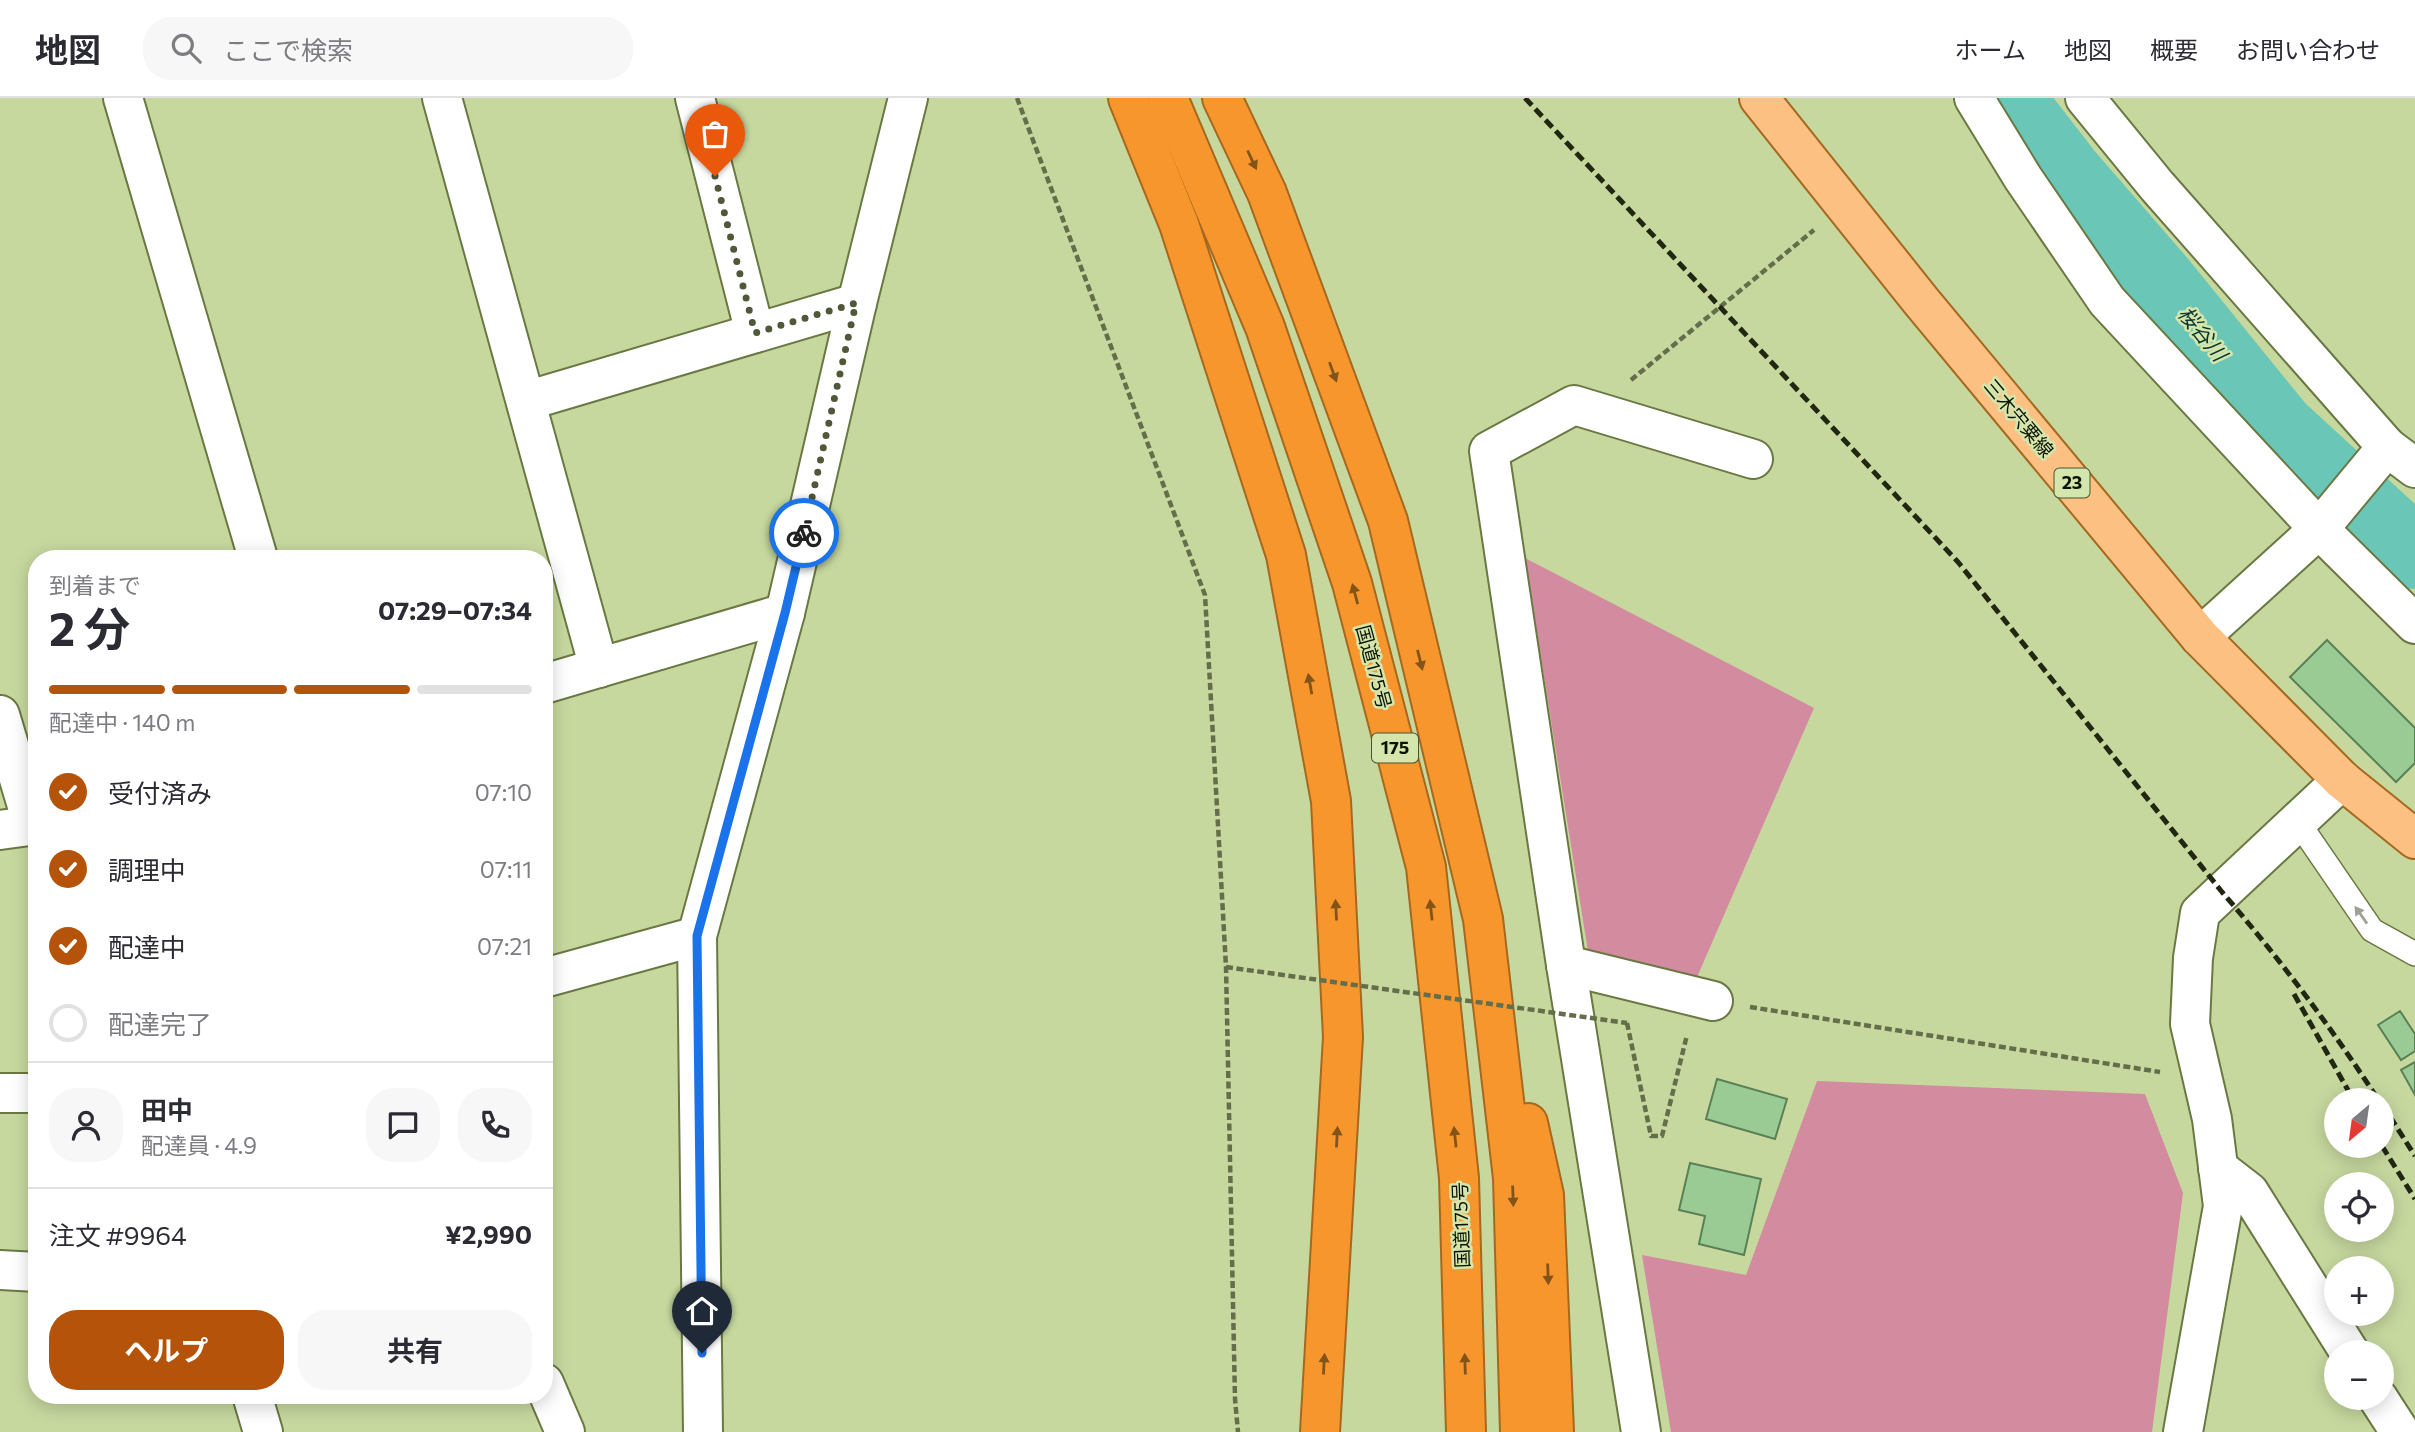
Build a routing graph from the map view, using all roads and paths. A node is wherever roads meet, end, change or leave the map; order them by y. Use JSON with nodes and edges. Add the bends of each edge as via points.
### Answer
{"nodes":[{"id":1,"x":123,"y":98,"type":"edge"},
{"id":2,"x":442,"y":98,"type":"edge"},
{"id":3,"x":695,"y":98,"type":"edge"},
{"id":4,"x":908,"y":98,"type":"edge"},
{"id":5,"x":1017,"y":98,"type":"edge"},
{"id":6,"x":1128,"y":98,"type":"edge"},
{"id":7,"x":1168,"y":98,"type":"edge"},
{"id":8,"x":1222,"y":98,"type":"edge"},
{"id":9,"x":1759,"y":98,"type":"edge"},
{"id":10,"x":1974,"y":98,"type":"edge"},
{"id":11,"x":2085,"y":98,"type":"edge"},
{"id":12,"x":1844,"y":205,"type":"junction"},
{"id":13,"x":856,"y":303,"type":"junction"},
{"id":14,"x":755,"y":333,"type":"junction"},
{"id":15,"x":526,"y":401,"type":"junction"},
{"id":16,"x":1574,"y":405,"type":"junction"},
{"id":17,"x":2401,"y":457,"type":"edge"},
{"id":18,"x":1753,"y":459,"type":"dead end"},
{"id":19,"x":2319,"y":529,"type":"junction"},
{"id":20,"x":256,"y":550,"type":"edge"},
{"id":21,"x":785,"y":613,"type":"junction"},
{"id":22,"x":2415,"y":624,"type":"edge"},
{"id":23,"x":2200,"y":637,"type":"junction"},
{"id":24,"x":599,"y":668,"type":"junction"},
{"id":25,"x":553,"y":681,"type":"edge"},
{"id":26,"x":0,"y":715,"type":"edge"},
{"id":27,"x":2342,"y":780,"type":"junction"},
{"id":28,"x":2298,"y":822,"type":"junction"},
{"id":29,"x":23,"y":827,"type":"edge"},
{"id":30,"x":2415,"y":839,"type":"edge"},
{"id":31,"x":1483,"y":919,"type":"junction"},
{"id":32,"x":697,"y":936,"type":"junction"},
{"id":33,"x":2415,"y":954,"type":"edge"},
{"id":34,"x":1566,"y":965,"type":"junction"},
{"id":35,"x":1226,"y":967,"type":"junction"},
{"id":36,"x":553,"y":976,"type":"edge"},
{"id":37,"x":1704,"y":999,"type":"junction"},
{"id":38,"x":2202,"y":1078,"type":"junction"},
{"id":39,"x":0,"y":1093,"type":"edge"},
{"id":40,"x":28,"y":1093,"type":"edge"},
{"id":41,"x":2218,"y":1168,"type":"junction"},
{"id":42,"x":0,"y":1270,"type":"edge"},
{"id":43,"x":28,"y":1272,"type":"edge"},
{"id":44,"x":2342,"y":1340,"type":"edge"},
{"id":45,"x":255,"y":1404,"type":"edge"},
{"id":46,"x":553,"y":1404,"type":"edge"},
{"id":47,"x":2386,"y":1410,"type":"edge"},
{"id":48,"x":263,"y":1432,"type":"edge"},
{"id":49,"x":565,"y":1432,"type":"edge"},
{"id":50,"x":703,"y":1432,"type":"edge"},
{"id":51,"x":1238,"y":1432,"type":"edge"},
{"id":52,"x":1320,"y":1432,"type":"edge"},
{"id":53,"x":1466,"y":1432,"type":"edge"},
{"id":54,"x":1520,"y":1432,"type":"edge"},
{"id":55,"x":1554,"y":1432,"type":"edge"},
{"id":56,"x":1641,"y":1432,"type":"edge"},
{"id":57,"x":2183,"y":1432,"type":"edge"},
{"id":58,"x":2400,"y":1432,"type":"edge"}],
"edges":[{"from":1,"to":20,"type":"street"},
{"from":2,"to":15,"type":"street"},
{"from":3,"to":14,"type":"street"},
{"from":4,"to":13,"type":"street"},
{"from":5,"to":35,"type":"path","via":[[1205,595]]},
{"from":52,"to":6,"type":"highway","one_way":true,"via":[[1343,1037],[1331,801],[1286,555],[1180,224]]},
{"from":53,"to":7,"type":"highway","name":"国道175号","number":"175","one_way":true,"via":[[1460,1178],[1426,867],[1348,570],[1265,327]]},
{"from":8,"to":31,"type":"highway","number":"175","one_way":true,"via":[[1267,192],[1388,521]]},
{"from":9,"to":12,"type":"main road","name":"三木宍粟線","number":"23"},
{"from":10,"to":19,"type":"street","via":[[2107,301]]},
{"from":11,"to":17,"type":"street","via":[[2157,186]]},
{"from":12,"to":16,"type":"path","via":[[1633,380]]},
{"from":12,"to":23,"type":"main road","name":"三木宍粟線","number":"23"},
{"from":13,"to":14,"type":"street"},
{"from":13,"to":21,"type":"street"},
{"from":14,"to":15,"type":"street"},
{"from":15,"to":24,"type":"street"},
{"from":16,"to":18,"type":"street"},
{"from":16,"to":34,"type":"street","via":[[1489,452]]},
{"from":17,"to":19,"type":"street"},
{"from":19,"to":22,"type":"street"},
{"from":19,"to":23,"type":"street"},
{"from":21,"to":24,"type":"street"},
{"from":21,"to":32,"type":"street"},
{"from":23,"to":27,"type":"main road","name":"三木宍粟線","number":"23"},
{"from":24,"to":25,"type":"street"},
{"from":26,"to":29,"type":"street"},
{"from":27,"to":28,"type":"street"},
{"from":27,"to":30,"type":"main road","name":"三木宍粟線","number":"23"},
{"from":33,"to":28,"type":"lane","one_way":true,"via":[[2372,930]]},
{"from":28,"to":38,"type":"street","via":[[2200,913],[2190,1024]]},
{"from":31,"to":54,"type":"highway","number":"175","one_way":true,"via":[[1513,1178]]},
{"from":31,"to":55,"type":"highway","one_way":true,"via":[[1544,1195]]},
{"from":32,"to":36,"type":"street"},
{"from":32,"to":50,"type":"street"},
{"from":34,"to":37,"type":"street"},
{"from":34,"to":56,"type":"street"},
{"from":35,"to":37,"type":"path","bridge":true,"via":[[1627,1023],[1651,1136],[1662,1136]]},
{"from":35,"to":51,"type":"path"},
{"from":37,"to":38,"type":"path"},
{"from":38,"to":41,"type":"street"},
{"from":39,"to":40,"type":"street"},
{"from":41,"to":44,"type":"street","via":[[2249,1192]]},
{"from":41,"to":57,"type":"street","via":[[2223,1206]]},
{"from":42,"to":43,"type":"street"},
{"from":45,"to":48,"type":"street"},
{"from":46,"to":49,"type":"street"},
{"from":47,"to":58,"type":"street"}]}
